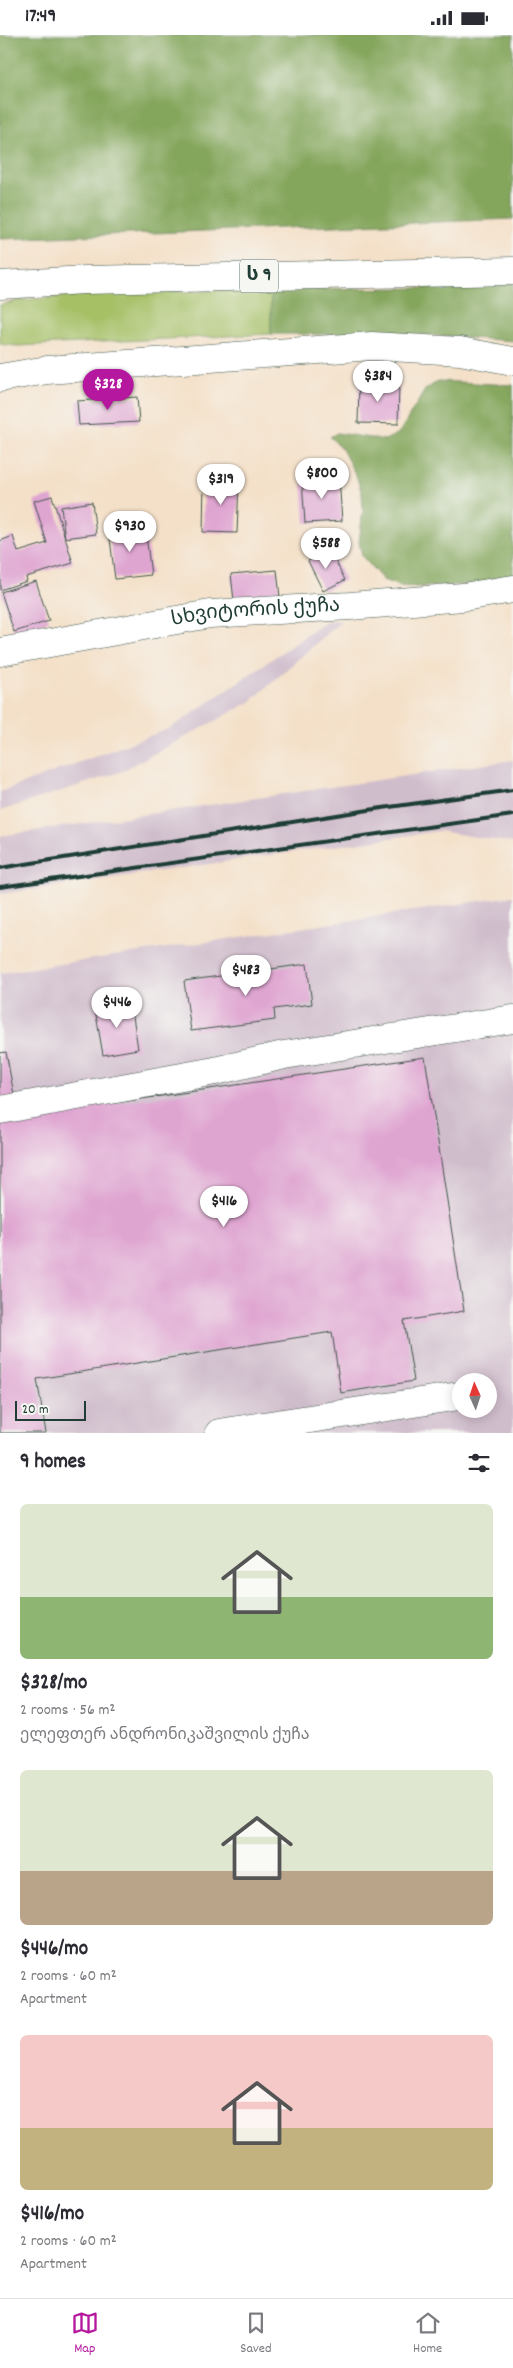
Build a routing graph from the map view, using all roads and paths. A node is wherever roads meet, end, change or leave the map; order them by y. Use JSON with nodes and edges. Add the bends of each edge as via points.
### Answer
{"nodes":[{"id":1,"x":513,"y":271,"type":"edge"},
{"id":2,"x":2,"y":283,"type":"edge"},
{"id":3,"x":513,"y":361,"type":"edge"},
{"id":4,"x":0,"y":367,"type":"edge"},
{"id":5,"x":47,"y":371,"type":"junction"},
{"id":6,"x":0,"y":379,"type":"edge"},
{"id":7,"x":513,"y":589,"type":"edge"},
{"id":8,"x":0,"y":653,"type":"edge"},
{"id":9,"x":513,"y":1019,"type":"edge"},
{"id":10,"x":0,"y":1110,"type":"edge"},
{"id":11,"x":452,"y":1397,"type":"edge"},
{"id":12,"x":219,"y":1433,"type":"edge"}],
"edges":[{"from":1,"to":2,"type":"main road","number":"ს 9"},
{"from":3,"to":5,"type":"main road","via":[[460,351],[372,346]]},
{"from":4,"to":5,"type":"main road"},
{"from":5,"to":6,"type":"main road"},
{"from":7,"to":8,"type":"main road","name":"სხვიტორის ქუჩა","via":[[359,606],[210,614]]},
{"from":9,"to":10,"type":"main road","via":[[284,1055],[215,1071]]},
{"from":11,"to":12,"type":"main road"}]}
